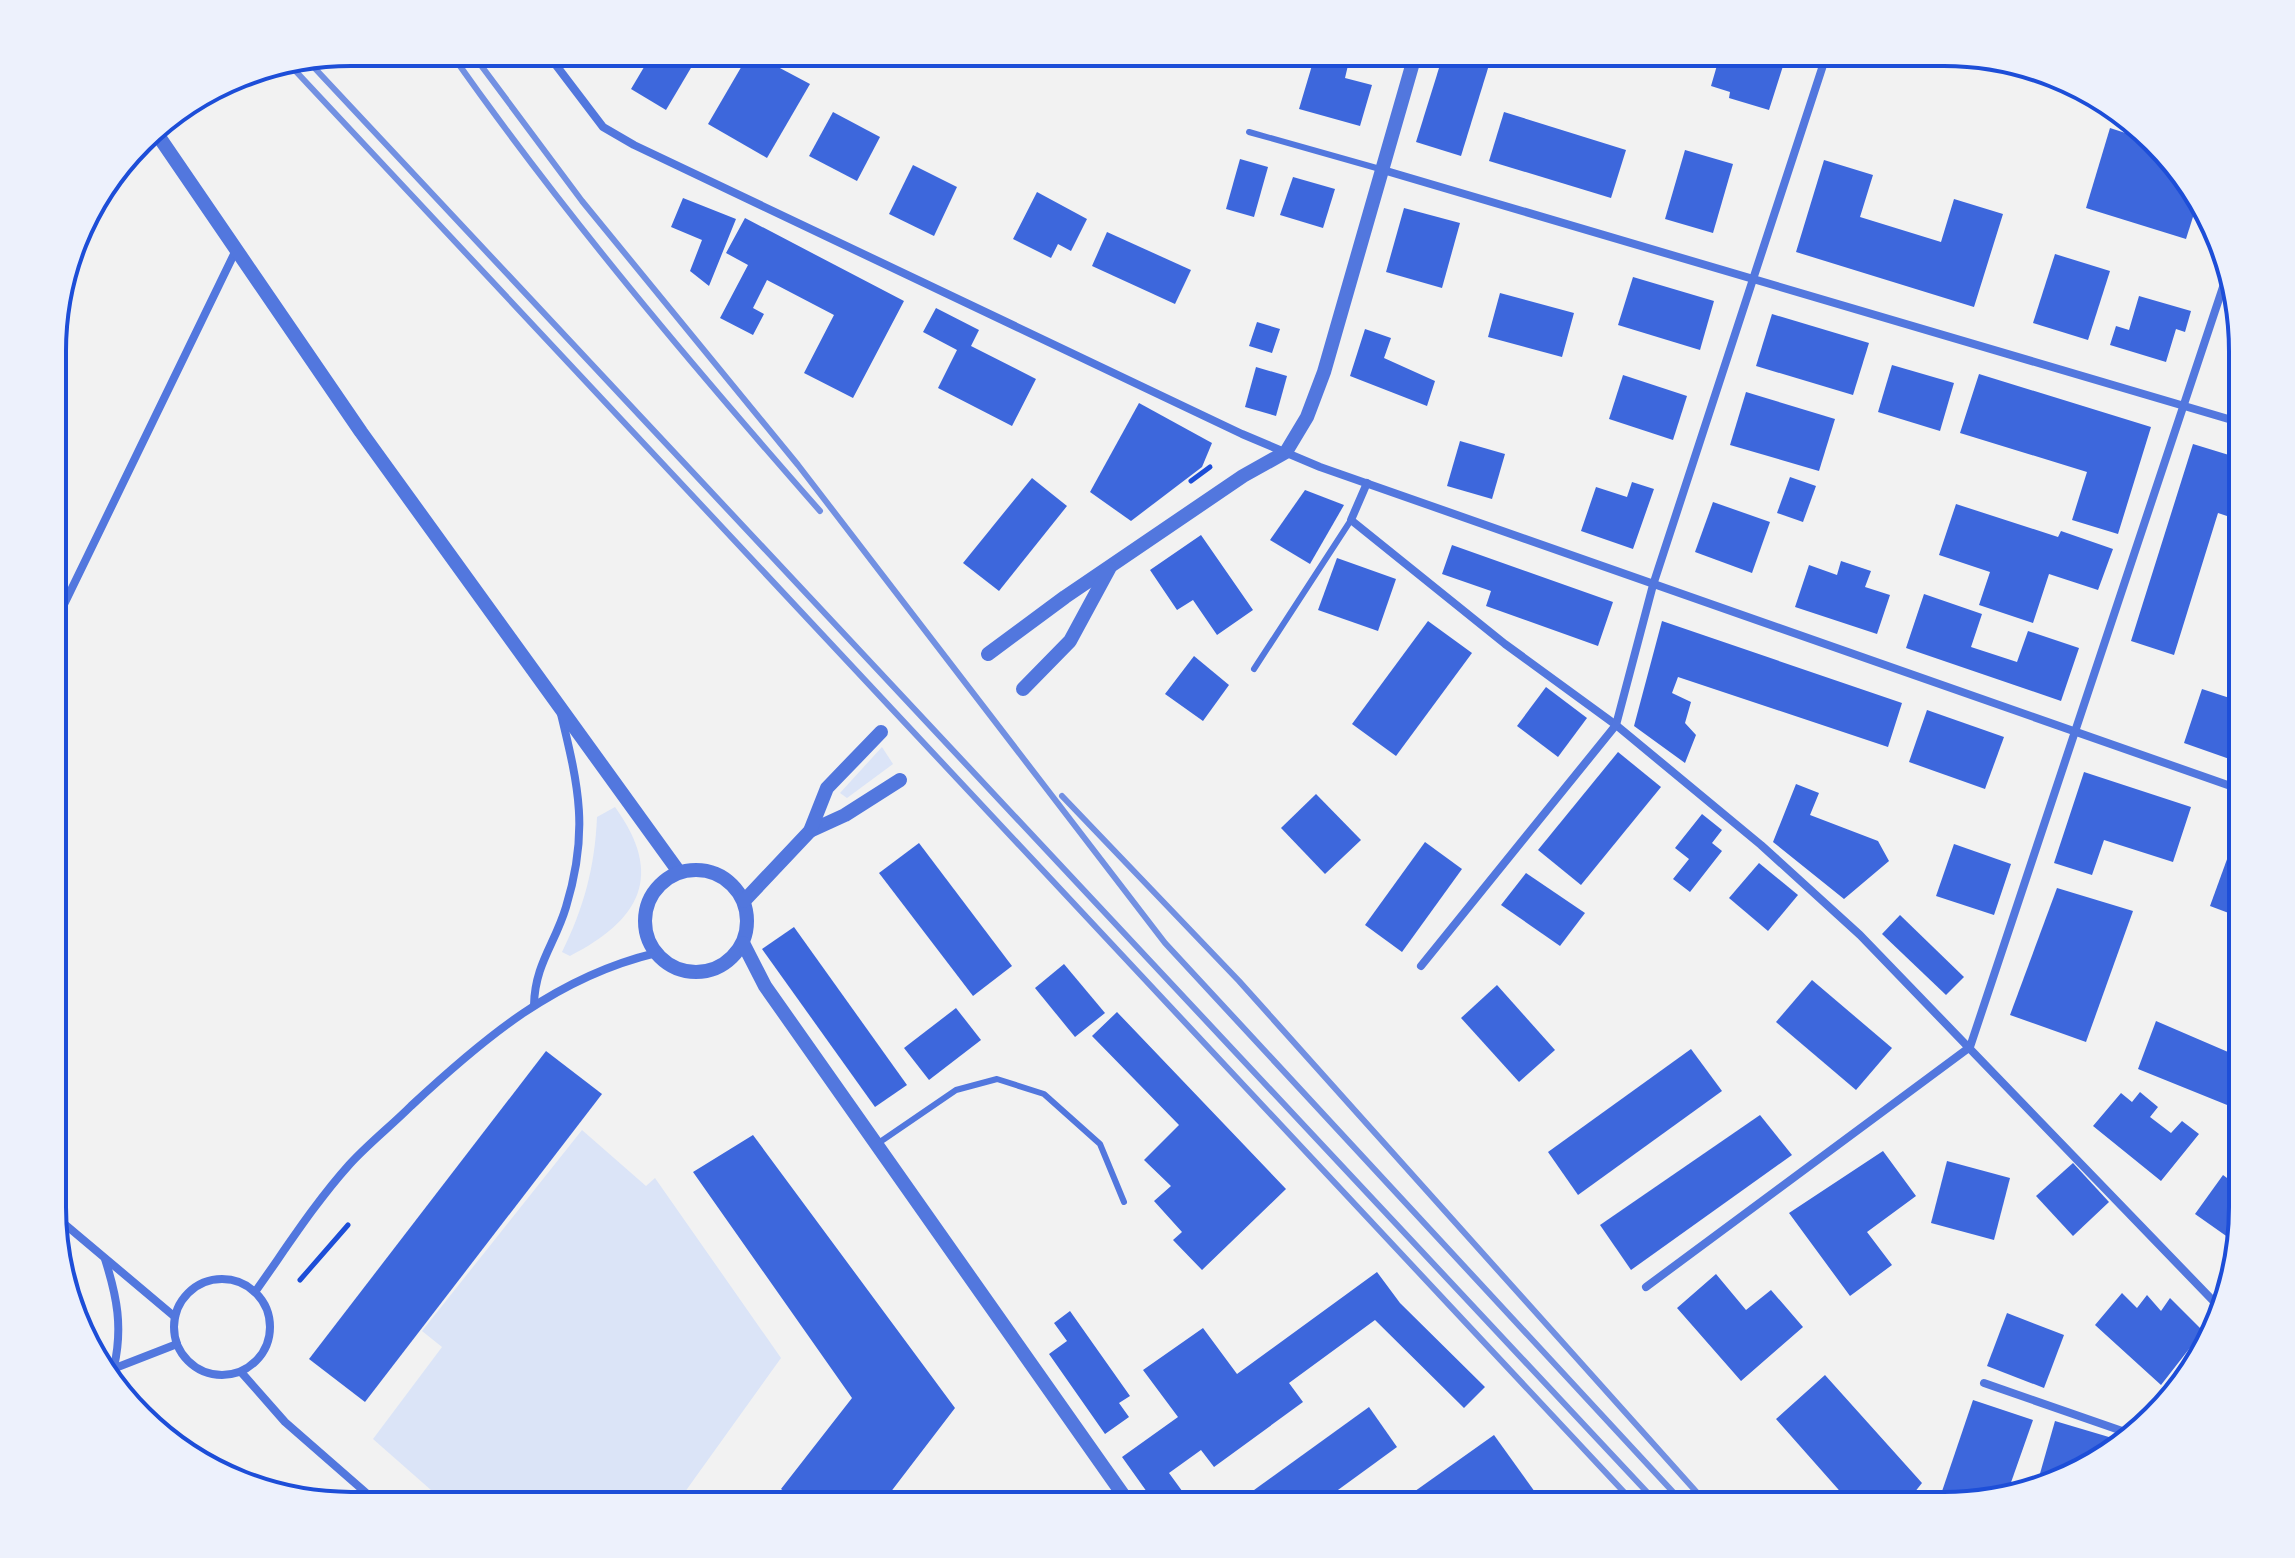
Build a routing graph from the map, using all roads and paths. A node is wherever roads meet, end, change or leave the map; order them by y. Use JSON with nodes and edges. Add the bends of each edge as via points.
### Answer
{"nodes":[{"id":1,"x":555,"y":66,"type":"edge"},
{"id":2,"x":1412,"y":66,"type":"edge"},
{"id":3,"x":1823,"y":66,"type":"edge"},
{"id":4,"x":1249,"y":132,"type":"dead end"},
{"id":5,"x":161,"y":139,"type":"edge"},
{"id":6,"x":1383,"y":170,"type":"junction"},
{"id":7,"x":237,"y":247,"type":"junction"},
{"id":8,"x":1754,"y":276,"type":"junction"},
{"id":9,"x":2222,"y":290,"type":"edge"},
{"id":10,"x":2182,"y":406,"type":"junction"},
{"id":11,"x":2228,"y":419,"type":"edge"},
{"id":12,"x":1286,"y":452,"type":"junction"},
{"id":13,"x":1367,"y":483,"type":"junction"},
{"id":14,"x":1351,"y":520,"type":"junction"},
{"id":15,"x":1109,"y":568,"type":"junction"},
{"id":16,"x":1653,"y":585,"type":"junction"},
{"id":17,"x":66,"y":600,"type":"edge"},
{"id":18,"x":988,"y":654,"type":"dead end"},
{"id":19,"x":1254,"y":669,"type":"dead end"},
{"id":20,"x":1023,"y":689,"type":"dead end"},
{"id":21,"x":559,"y":706,"type":"junction"},
{"id":22,"x":1616,"y":725,"type":"junction"},
{"id":23,"x":881,"y":732,"type":"dead end"},
{"id":24,"x":2077,"y":733,"type":"junction"},
{"id":25,"x":900,"y":780,"type":"dead end"},
{"id":26,"x":2229,"y":785,"type":"edge"},
{"id":27,"x":810,"y":831,"type":"junction"},
{"id":28,"x":679,"y":872,"type":"junction"},
{"id":29,"x":744,"y":901,"type":"junction"},
{"id":30,"x":743,"y":943,"type":"junction"},
{"id":31,"x":656,"y":953,"type":"junction"},
{"id":32,"x":1421,"y":966,"type":"dead end"},
{"id":33,"x":534,"y":1005,"type":"junction"},
{"id":34,"x":1970,"y":1047,"type":"junction"},
{"id":35,"x":877,"y":1144,"type":"junction"},
{"id":36,"x":1124,"y":1202,"type":"dead end"},
{"id":37,"x":348,"y":1225,"type":"dead end"},
{"id":38,"x":67,"y":1226,"type":"edge"},
{"id":39,"x":104,"y":1258,"type":"junction"},
{"id":40,"x":300,"y":1280,"type":"dead end"},
{"id":41,"x":1646,"y":1287,"type":"dead end"},
{"id":42,"x":255,"y":1292,"type":"junction"},
{"id":43,"x":2213,"y":1301,"type":"edge"},
{"id":44,"x":175,"y":1317,"type":"junction"},
{"id":45,"x":177,"y":1344,"type":"junction"},
{"id":46,"x":112,"y":1362,"type":"edge"},
{"id":47,"x":115,"y":1367,"type":"edge"},
{"id":48,"x":241,"y":1372,"type":"junction"},
{"id":49,"x":1984,"y":1383,"type":"dead end"},
{"id":50,"x":2120,"y":1430,"type":"edge"},
{"id":51,"x":365,"y":1492,"type":"edge"},
{"id":52,"x":1121,"y":1492,"type":"edge"}],
"edges":[{"from":1,"to":12,"type":"street","via":[[603,127],[634,145]]},
{"from":2,"to":6,"type":"street"},
{"from":3,"to":8,"type":"street"},
{"from":4,"to":6,"type":"lane"},
{"from":5,"to":7,"type":"street"},
{"from":6,"to":8,"type":"street"},
{"from":6,"to":12,"type":"street","via":[[1324,372]]},
{"from":7,"to":17,"type":"street"},
{"from":7,"to":21,"type":"street","via":[[361,432]]},
{"from":8,"to":10,"type":"street"},
{"from":8,"to":16,"type":"street"},
{"from":9,"to":10,"type":"street"},
{"from":10,"to":11,"type":"street"},
{"from":10,"to":24,"type":"street"},
{"from":12,"to":13,"type":"street"},
{"from":12,"to":15,"type":"street"},
{"from":13,"to":14,"type":"street"},
{"from":13,"to":16,"type":"street"},
{"from":14,"to":19,"type":"lane"},
{"from":14,"to":22,"type":"street"},
{"from":15,"to":18,"type":"street"},
{"from":15,"to":20,"type":"street","via":[[1070,641]]},
{"from":16,"to":22,"type":"street"},
{"from":16,"to":24,"type":"street"},
{"from":21,"to":28,"type":"street"},
{"from":21,"to":33,"type":"street","via":[[580,795],[579,854],[566,910],[537,971]]},
{"from":22,"to":32,"type":"street"},
{"from":22,"to":34,"type":"street","via":[[1860,935]]},
{"from":23,"to":27,"type":"street","via":[[827,788]]},
{"from":24,"to":26,"type":"street"},
{"from":24,"to":34,"type":"street"},
{"from":25,"to":27,"type":"street"},
{"from":27,"to":29,"type":"street"},
{"from":28,"to":29,"type":"street","via":[[699,869],[718,874]]},
{"from":28,"to":31,"type":"street","via":[[650,897],[647,936]]},
{"from":29,"to":30,"type":"street","via":[[748,922]]},
{"from":30,"to":31,"type":"street","via":[[726,962],[702,973],[685,972]]},
{"from":30,"to":35,"type":"street","via":[[765,986]]},
{"from":31,"to":33,"type":"street","via":[[619,962]]},
{"from":33,"to":42,"type":"street","via":[[463,1057],[349,1165]]},
{"from":34,"to":41,"type":"street"},
{"from":34,"to":43,"type":"street"},
{"from":35,"to":36,"type":"lane","via":[[956,1090],[997,1079],[1044,1094],[1100,1144]]},
{"from":35,"to":52,"type":"street"},
{"from":37,"to":40,"type":"path"},
{"from":38,"to":39,"type":"street"},
{"from":39,"to":44,"type":"street"},
{"from":39,"to":46,"type":"street","via":[[118,1303],[120,1340]]},
{"from":42,"to":44,"type":"street","via":[[225,1279],[208,1281],[187,1295]]},
{"from":42,"to":48,"type":"street","via":[[269,1315],[268,1342]]},
{"from":44,"to":45,"type":"street"},
{"from":45,"to":47,"type":"street"},
{"from":45,"to":48,"type":"street","via":[[203,1372]]},
{"from":48,"to":51,"type":"street","via":[[285,1422]]},
{"from":49,"to":50,"type":"street"}]}
